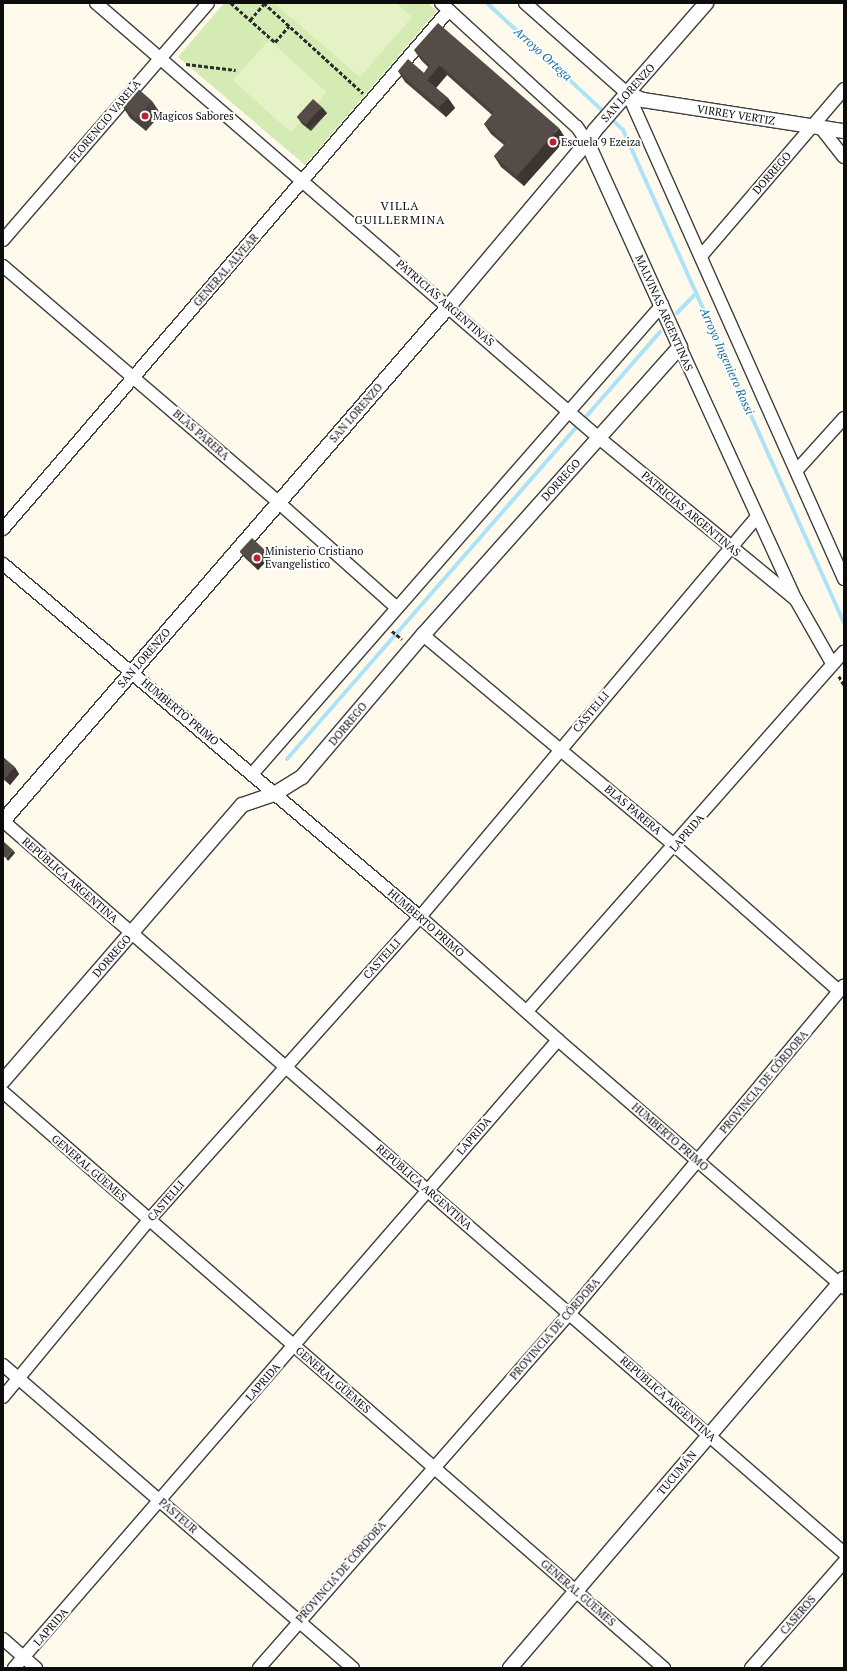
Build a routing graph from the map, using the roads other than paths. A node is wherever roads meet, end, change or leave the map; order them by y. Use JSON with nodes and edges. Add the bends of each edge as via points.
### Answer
{"nodes":[{"id":1,"x":96,"y":3,"type":"edge"},
{"id":2,"x":208,"y":3,"type":"edge"},
{"id":3,"x":525,"y":3,"type":"edge"},
{"id":4,"x":706,"y":3,"type":"edge"},
{"id":5,"x":445,"y":7,"type":"edge"},
{"id":6,"x":162,"y":59,"type":"junction"},
{"id":7,"x":844,"y":89,"type":"edge"},
{"id":8,"x":623,"y":99,"type":"junction"},
{"id":9,"x":816,"y":127,"type":"junction"},
{"id":10,"x":844,"y":131,"type":"edge"},
{"id":11,"x":587,"y":142,"type":"junction"},
{"id":12,"x":844,"y":157,"type":"edge"},
{"id":13,"x":303,"y":181,"type":"junction"},
{"id":14,"x":3,"y":240,"type":"edge"},
{"id":15,"x":701,"y":256,"type":"junction"},
{"id":16,"x":3,"y":266,"type":"edge"},
{"id":17,"x":662,"y":305,"type":"junction"},
{"id":18,"x":449,"y":306,"type":"junction"},
{"id":19,"x":680,"y":347,"type":"junction"},
{"id":20,"x":133,"y":377,"type":"junction"},
{"id":21,"x":568,"y":410,"type":"junction"},
{"id":22,"x":844,"y":418,"type":"edge"},
{"id":23,"x":599,"y":438,"type":"junction"},
{"id":24,"x":797,"y":470,"type":"junction"},
{"id":25,"x":278,"y":502,"type":"junction"},
{"id":26,"x":756,"y":518,"type":"junction"},
{"id":27,"x":3,"y":529,"type":"edge"},
{"id":28,"x":730,"y":548,"type":"junction"},
{"id":29,"x":3,"y":564,"type":"edge"},
{"id":30,"x":844,"y":579,"type":"edge"},
{"id":31,"x":796,"y":600,"type":"junction"},
{"id":32,"x":396,"y":607,"type":"junction"},
{"id":33,"x":423,"y":635,"type":"junction"},
{"id":34,"x":838,"y":657,"type":"edge"},
{"id":35,"x":131,"y":672,"type":"junction"},
{"id":36,"x":560,"y":749,"type":"junction"},
{"id":37,"x":253,"y":773,"type":"junction"},
{"id":38,"x":276,"y":793,"type":"junction"},
{"id":39,"x":3,"y":821,"type":"edge"},
{"id":40,"x":675,"y":846,"type":"junction"},
{"id":41,"x":420,"y":917,"type":"junction"},
{"id":42,"x":132,"y":934,"type":"junction"},
{"id":43,"x":841,"y":988,"type":"edge"},
{"id":44,"x":527,"y":1012,"type":"junction"},
{"id":45,"x":558,"y":1040,"type":"junction"},
{"id":46,"x":283,"y":1067,"type":"junction"},
{"id":47,"x":3,"y":1081,"type":"edge"},
{"id":48,"x":3,"y":1092,"type":"edge"},
{"id":49,"x":698,"y":1161,"type":"junction"},
{"id":50,"x":427,"y":1190,"type":"junction"},
{"id":51,"x":149,"y":1220,"type":"junction"},
{"id":52,"x":842,"y":1283,"type":"edge"},
{"id":53,"x":570,"y":1313,"type":"junction"},
{"id":54,"x":293,"y":1346,"type":"junction"},
{"id":55,"x":3,"y":1365,"type":"edge"},
{"id":56,"x":19,"y":1378,"type":"junction"},
{"id":57,"x":3,"y":1397,"type":"edge"},
{"id":58,"x":709,"y":1435,"type":"junction"},
{"id":59,"x":434,"y":1466,"type":"junction"},
{"id":60,"x":161,"y":1500,"type":"junction"},
{"id":61,"x":844,"y":1553,"type":"edge"},
{"id":62,"x":844,"y":1562,"type":"edge"},
{"id":63,"x":577,"y":1591,"type":"junction"},
{"id":64,"x":299,"y":1620,"type":"junction"},
{"id":65,"x":3,"y":1639,"type":"edge"},
{"id":66,"x":24,"y":1657,"type":"junction"},
{"id":67,"x":14,"y":1668,"type":"edge"},
{"id":68,"x":36,"y":1668,"type":"edge"},
{"id":69,"x":259,"y":1668,"type":"edge"},
{"id":70,"x":353,"y":1668,"type":"edge"},
{"id":71,"x":510,"y":1668,"type":"edge"},
{"id":72,"x":664,"y":1668,"type":"edge"},
{"id":73,"x":751,"y":1668,"type":"edge"}],
"edges":[{"from":1,"to":6,"type":"street","name":"PATRICIAS ARGENTINAS"},
{"from":2,"to":6,"type":"street","name":"FLORENCIO VARELA"},
{"from":3,"to":8,"type":"street"},
{"from":4,"to":8,"type":"street","name":"SAN LORENZO"},
{"from":5,"to":11,"type":"street","name":"MALVINAS ARGENTINAS","via":[[577,127]]},
{"from":5,"to":13,"type":"street","name":"GENERAL ALVEAR"},
{"from":6,"to":13,"type":"street","name":"PATRICIAS ARGENTINAS"},
{"from":6,"to":14,"type":"street","name":"FLORENCIO VARELA"},
{"from":7,"to":9,"type":"street","name":"DORREGO"},
{"from":8,"to":9,"type":"street","name":"VIRREY VERTIZ"},
{"from":8,"to":11,"type":"street","name":"SAN LORENZO"},
{"from":8,"to":15,"type":"street"},
{"from":9,"to":10,"type":"street","name":"VIRREY VERTIZ"},
{"from":9,"to":12,"type":"street"},
{"from":9,"to":15,"type":"street","name":"DORREGO"},
{"from":11,"to":17,"type":"street","name":"MALVINAS ARGENTINAS"},
{"from":11,"to":18,"type":"street","name":"SAN LORENZO"},
{"from":13,"to":18,"type":"street","name":"PATRICIAS ARGENTINAS"},
{"from":13,"to":20,"type":"street","name":"GENERAL ALVEAR"},
{"from":15,"to":24,"type":"street"},
{"from":16,"to":20,"type":"street","name":"BLAS PARERA"},
{"from":17,"to":19,"type":"street","name":"MALVINAS ARGENTINAS"},
{"from":17,"to":21,"type":"street"},
{"from":18,"to":21,"type":"street","name":"PATRICIAS ARGENTINAS"},
{"from":18,"to":25,"type":"street","name":"SAN LORENZO"},
{"from":19,"to":23,"type":"street","name":"DORREGO"},
{"from":19,"to":26,"type":"street","name":"MALVINAS ARGENTINAS"},
{"from":20,"to":25,"type":"street","name":"BLAS PARERA"},
{"from":20,"to":27,"type":"street","name":"GENERAL ALVEAR"},
{"from":21,"to":23,"type":"street","name":"PATRICIAS ARGENTINAS"},
{"from":21,"to":32,"type":"street"},
{"from":22,"to":24,"type":"street"},
{"from":23,"to":28,"type":"street","name":"PATRICIAS ARGENTINAS"},
{"from":23,"to":33,"type":"street","name":"DORREGO"},
{"from":24,"to":30,"type":"street"},
{"from":25,"to":32,"type":"street","name":"BLAS PARERA"},
{"from":25,"to":35,"type":"street","name":"SAN LORENZO"},
{"from":26,"to":28,"type":"street","name":"CASTELLI"},
{"from":26,"to":31,"type":"street","name":"MALVINAS ARGENTINAS"},
{"from":28,"to":31,"type":"street","name":"PATRICIAS ARGENTINAS"},
{"from":28,"to":36,"type":"street","name":"CASTELLI"},
{"from":29,"to":35,"type":"street","name":"HUMBERTO PRIMO"},
{"from":31,"to":34,"type":"street","name":"MALVINAS ARGENTINAS"},
{"from":32,"to":37,"type":"street","via":[[384,625]]},
{"from":33,"to":36,"type":"street","name":"BLAS PARERA"},
{"from":33,"to":38,"type":"street","name":"DORREGO","via":[[302,777]]},
{"from":34,"to":40,"type":"street","name":"LAPRIDA"},
{"from":35,"to":37,"type":"street","name":"HUMBERTO PRIMO"},
{"from":35,"to":39,"type":"street","name":"SAN LORENZO"},
{"from":36,"to":40,"type":"street","name":"BLAS PARERA"},
{"from":36,"to":41,"type":"street","name":"CASTELLI"},
{"from":37,"to":38,"type":"street","name":"HUMBERTO PRIMO"},
{"from":38,"to":41,"type":"street","name":"HUMBERTO PRIMO"},
{"from":38,"to":42,"type":"street","name":"DORREGO","via":[[242,805]]},
{"from":39,"to":42,"type":"street","name":"REPÚBLICA ARGENTINA"},
{"from":40,"to":43,"type":"street","name":"BLAS PARERA"},
{"from":40,"to":44,"type":"street","name":"LAPRIDA"},
{"from":41,"to":44,"type":"street","name":"HUMBERTO PRIMO"},
{"from":41,"to":46,"type":"street","name":"CASTELLI"},
{"from":42,"to":46,"type":"street","name":"REPÚBLICA ARGENTINA"},
{"from":42,"to":47,"type":"street","name":"DORREGO"},
{"from":43,"to":49,"type":"street","name":"PROVINCIA DE CÓRDOBA"},
{"from":44,"to":45,"type":"street","name":"HUMBERTO PRIMO"},
{"from":45,"to":49,"type":"street","name":"HUMBERTO PRIMO"},
{"from":45,"to":50,"type":"street","name":"LAPRIDA"},
{"from":46,"to":50,"type":"street","name":"REPÚBLICA ARGENTINA"},
{"from":46,"to":51,"type":"street","name":"CASTELLI"},
{"from":48,"to":51,"type":"street","name":"GENERAL GÜEMES"},
{"from":49,"to":52,"type":"street","name":"HUMBERTO PRIMO"},
{"from":49,"to":53,"type":"street","name":"PROVINCIA DE CÓRDOBA"},
{"from":50,"to":53,"type":"street","name":"REPÚBLICA ARGENTINA"},
{"from":50,"to":54,"type":"street","name":"LAPRIDA"},
{"from":51,"to":54,"type":"street","name":"GENERAL GÜEMES"},
{"from":51,"to":56,"type":"street","name":"CASTELLI"},
{"from":52,"to":58,"type":"street","name":"TUCUMÁN"},
{"from":53,"to":58,"type":"street","name":"REPÚBLICA ARGENTINA"},
{"from":53,"to":59,"type":"street","name":"PROVINCIA DE CÓRDOBA"},
{"from":54,"to":59,"type":"street","name":"GENERAL GÜEMES"},
{"from":54,"to":60,"type":"street","name":"LAPRIDA"},
{"from":55,"to":56,"type":"street","name":"PASTEUR"},
{"from":56,"to":57,"type":"street","name":"CASTELLI"},
{"from":56,"to":60,"type":"street","name":"PASTEUR"},
{"from":58,"to":61,"type":"street","name":"REPÚBLICA ARGENTINA"},
{"from":58,"to":63,"type":"street","name":"TUCUMÁN"},
{"from":59,"to":63,"type":"street","name":"GENERAL GÜEMES"},
{"from":59,"to":64,"type":"street","name":"PROVINCIA DE CÓRDOBA"},
{"from":60,"to":64,"type":"street","name":"PASTEUR"},
{"from":60,"to":66,"type":"street","name":"LAPRIDA"},
{"from":62,"to":73,"type":"street","name":"CASEROS"},
{"from":63,"to":71,"type":"street","name":"TUCUMÁN"},
{"from":63,"to":72,"type":"street","name":"GENERAL GÜEMES"},
{"from":64,"to":69,"type":"street","name":"PROVINCIA DE CÓRDOBA"},
{"from":64,"to":70,"type":"street","name":"PASTEUR"},
{"from":65,"to":66,"type":"street"},
{"from":66,"to":67,"type":"street","name":"LAPRIDA"},
{"from":66,"to":68,"type":"street"}]}
